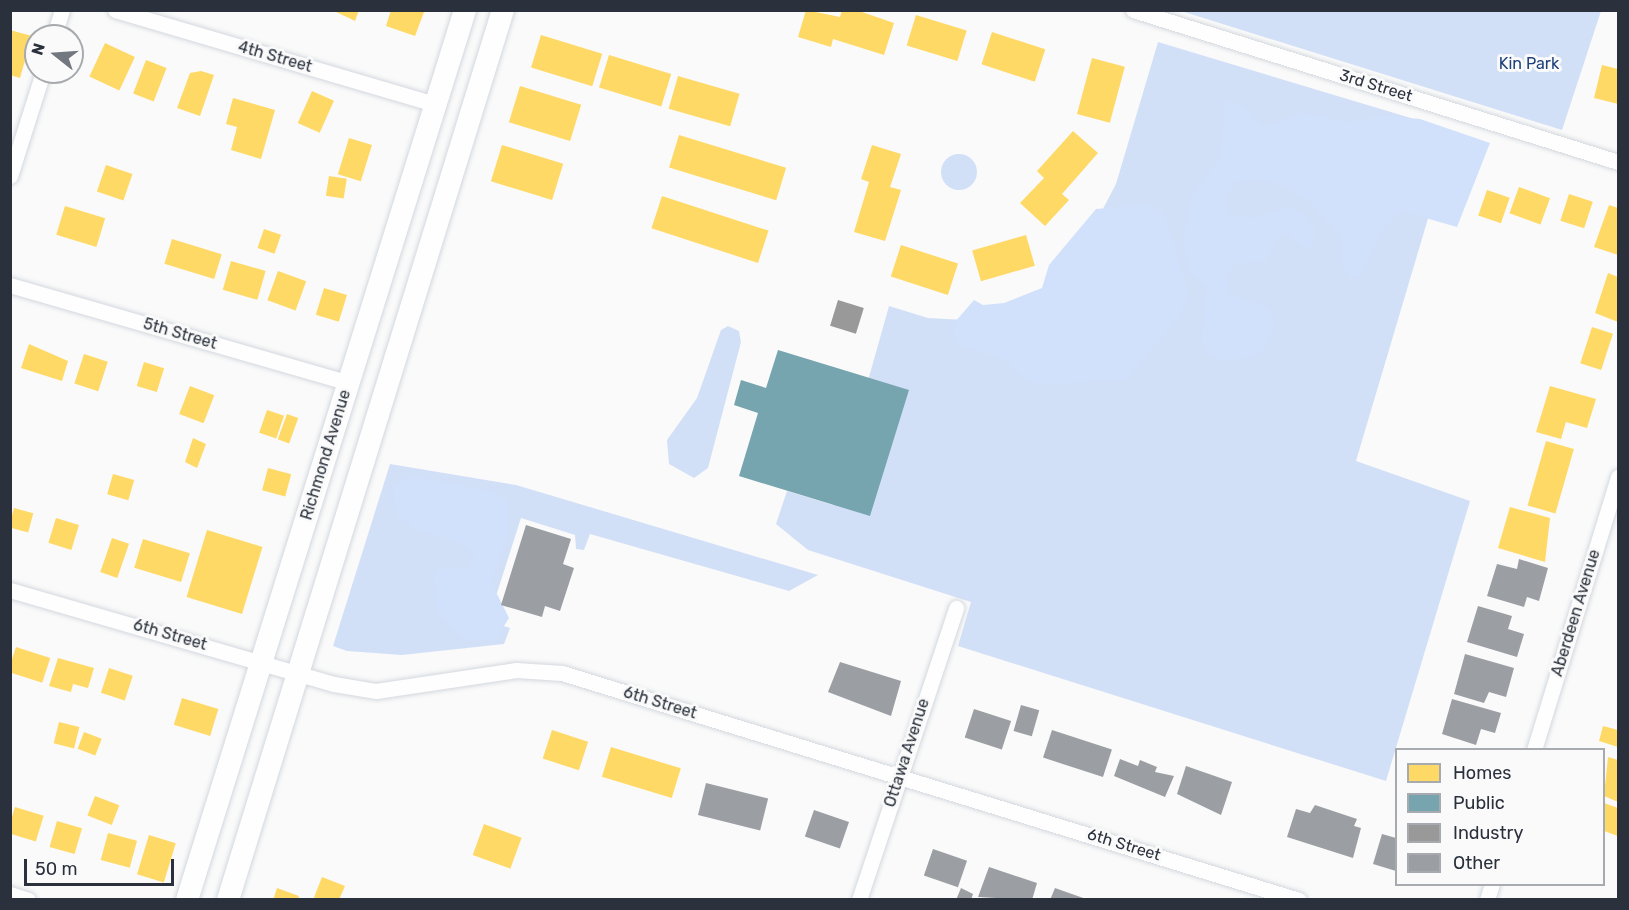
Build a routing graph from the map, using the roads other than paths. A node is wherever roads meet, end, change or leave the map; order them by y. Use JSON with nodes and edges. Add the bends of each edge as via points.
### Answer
{"nodes":[{"id":1,"x":115,"y":10,"type":"edge"},
{"id":2,"x":465,"y":10,"type":"edge"},
{"id":3,"x":503,"y":10,"type":"edge"},
{"id":4,"x":1133,"y":10,"type":"edge"},
{"id":5,"x":1153,"y":13,"type":"edge"},
{"id":6,"x":39,"y":84,"type":"edge"},
{"id":7,"x":435,"y":104,"type":"junction"},
{"id":8,"x":1618,"y":162,"type":"edge"},
{"id":9,"x":10,"y":176,"type":"edge"},
{"id":10,"x":10,"y":285,"type":"edge"},
{"id":11,"x":349,"y":383,"type":"junction"},
{"id":12,"x":1618,"y":477,"type":"edge"},
{"id":13,"x":10,"y":590,"type":"edge"},
{"id":14,"x":956,"y":608,"type":"dead end"},
{"id":15,"x":261,"y":662,"type":"junction"},
{"id":16,"x":297,"y":673,"type":"junction"},
{"id":17,"x":1535,"y":748,"type":"edge"},
{"id":18,"x":900,"y":776,"type":"junction"},
{"id":19,"x":10,"y":894,"type":"edge"},
{"id":20,"x":28,"y":900,"type":"edge"},
{"id":21,"x":187,"y":900,"type":"edge"},
{"id":22,"x":228,"y":900,"type":"edge"},
{"id":23,"x":859,"y":900,"type":"edge"},
{"id":24,"x":1299,"y":900,"type":"edge"}],
"edges":[{"from":1,"to":7,"type":"street","name":"4th Street"},
{"from":2,"to":7,"type":"main road","name":"Richmond Avenue"},
{"from":3,"to":16,"type":"main road"},
{"from":4,"to":5,"type":"street","name":"3rd Street"},
{"from":5,"to":8,"type":"street","name":"3rd Street"},
{"from":6,"to":9,"type":"street"},
{"from":7,"to":11,"type":"main road","name":"Richmond Avenue"},
{"from":10,"to":11,"type":"street","name":"5th Street"},
{"from":11,"to":15,"type":"main road","name":"Richmond Avenue"},
{"from":12,"to":17,"type":"street","name":"Aberdeen Avenue"},
{"from":13,"to":15,"type":"street","name":"6th Street"},
{"from":14,"to":18,"type":"street","name":"Ottawa Avenue"},
{"from":15,"to":16,"type":"street","name":"6th Street"},
{"from":15,"to":21,"type":"main road","name":"Richmond Avenue"},
{"from":16,"to":18,"type":"street","name":"6th Street","via":[[376,691],[516,670],[562,673]]},
{"from":16,"to":22,"type":"main road"},
{"from":18,"to":23,"type":"street","name":"Ottawa Avenue"},
{"from":18,"to":24,"type":"street","name":"6th Street"},
{"from":19,"to":20,"type":"street"}]}
